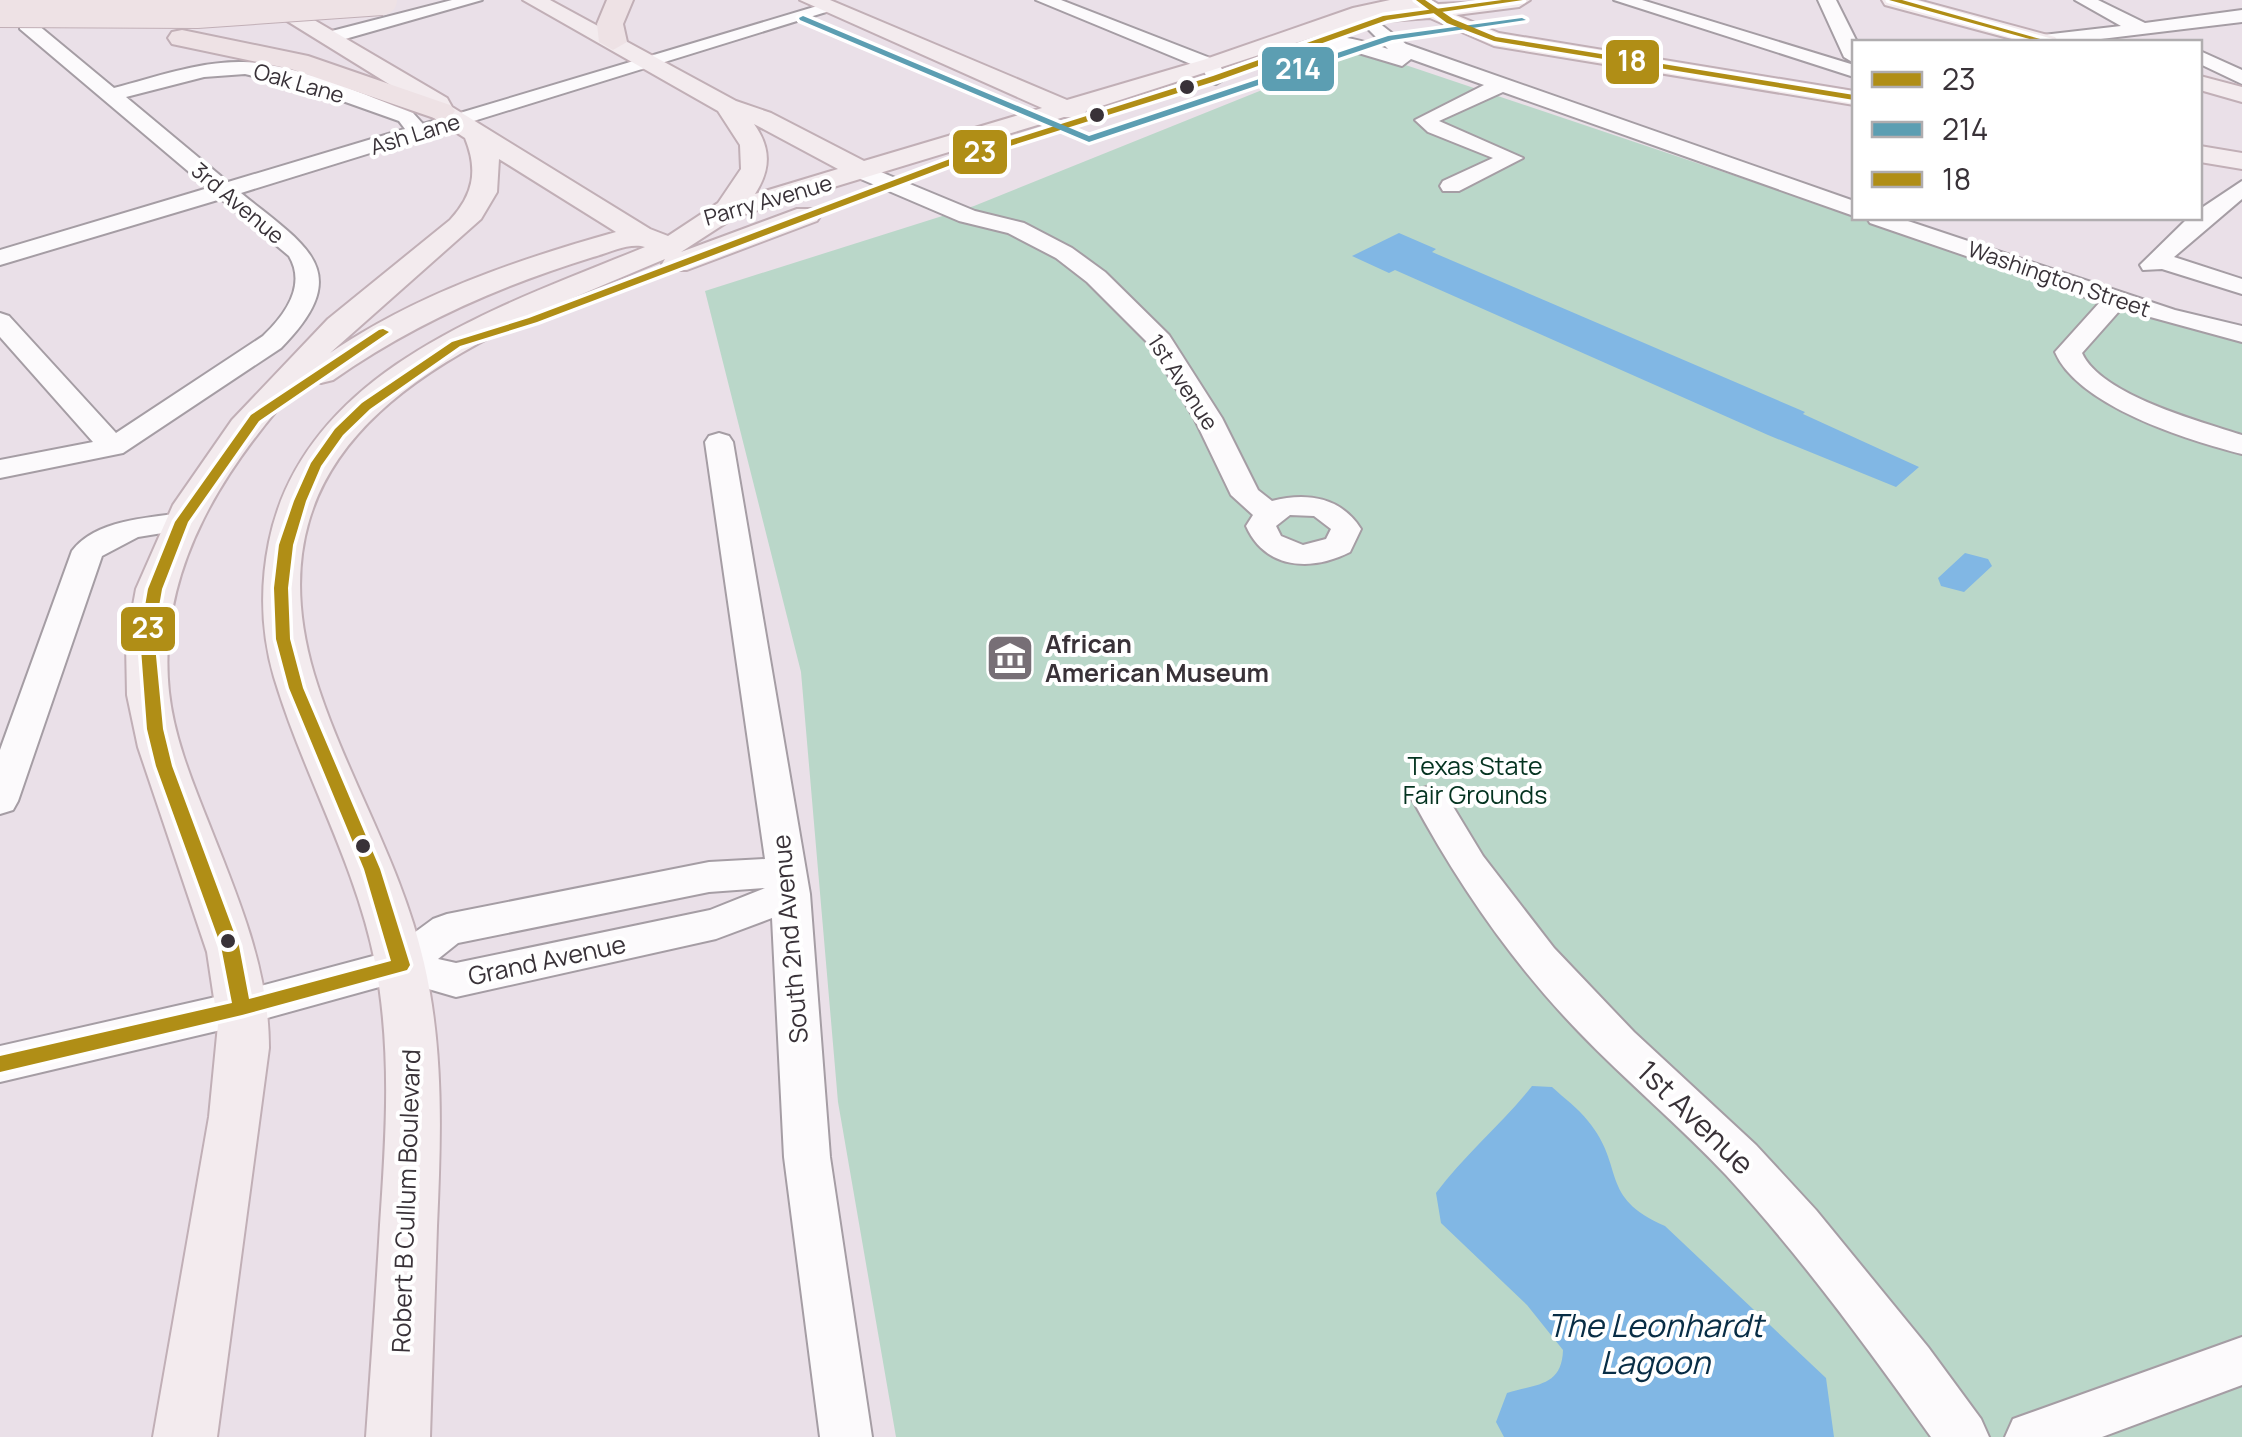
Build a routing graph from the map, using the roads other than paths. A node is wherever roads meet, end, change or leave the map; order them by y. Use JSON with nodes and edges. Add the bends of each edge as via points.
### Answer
{"nodes":[{"id":1,"x":52,"y":0,"type":"edge"},
{"id":2,"x":260,"y":0,"type":"edge"},
{"id":3,"x":316,"y":0,"type":"edge"},
{"id":4,"x":382,"y":0,"type":"edge"},
{"id":5,"x":473,"y":0,"type":"edge"},
{"id":6,"x":534,"y":0,"type":"edge"},
{"id":7,"x":620,"y":0,"type":"edge"},
{"id":8,"x":1045,"y":0,"type":"edge"},
{"id":9,"x":1519,"y":0,"type":"edge"},
{"id":10,"x":1623,"y":0,"type":"edge"},
{"id":11,"x":1827,"y":0,"type":"edge"},
{"id":12,"x":1892,"y":0,"type":"edge"},
{"id":13,"x":2084,"y":0,"type":"edge"},
{"id":14,"x":0,"y":2,"type":"edge"},
{"id":15,"x":1424,"y":3,"type":"edge"},
{"id":16,"x":820,"y":4,"type":"edge"},
{"id":17,"x":0,"y":12,"type":"edge"},
{"id":18,"x":2242,"y":16,"type":"edge"},
{"id":19,"x":1370,"y":22,"type":"junction"},
{"id":20,"x":0,"y":23,"type":"edge"},
{"id":21,"x":2142,"y":28,"type":"junction"},
{"id":22,"x":331,"y":38,"type":"junction"},
{"id":23,"x":1494,"y":39,"type":"junction"},
{"id":24,"x":2038,"y":40,"type":"edge"},
{"id":25,"x":2059,"y":40,"type":"edge"},
{"id":26,"x":2165,"y":40,"type":"edge"},
{"id":27,"x":613,"y":42,"type":"junction"},
{"id":28,"x":1314,"y":43,"type":"junction"},
{"id":29,"x":1852,"y":53,"type":"edge"},
{"id":30,"x":363,"y":55,"type":"junction"},
{"id":31,"x":2202,"y":59,"type":"edge"},
{"id":32,"x":652,"y":62,"type":"junction"},
{"id":33,"x":1852,"y":70,"type":"edge"},
{"id":34,"x":1214,"y":71,"type":"junction"},
{"id":35,"x":2242,"y":78,"type":"edge"},
{"id":36,"x":2202,"y":85,"type":"edge"},
{"id":37,"x":372,"y":87,"type":"junction"},
{"id":38,"x":1496,"y":87,"type":"junction"},
{"id":39,"x":2242,"y":95,"type":"edge"},
{"id":40,"x":111,"y":96,"type":"junction"},
{"id":41,"x":1852,"y":98,"type":"edge"},
{"id":42,"x":727,"y":106,"type":"junction"},
{"id":43,"x":1076,"y":114,"type":"junction"},
{"id":44,"x":458,"y":123,"type":"junction"},
{"id":45,"x":418,"y":133,"type":"junction"},
{"id":46,"x":2202,"y":154,"type":"edge"},
{"id":47,"x":2242,"y":161,"type":"edge"},
{"id":48,"x":879,"y":181,"type":"junction"},
{"id":49,"x":1451,"y":186,"type":"dead end"},
{"id":50,"x":2242,"y":188,"type":"edge"},
{"id":51,"x":223,"y":191,"type":"junction"},
{"id":52,"x":1852,"y":208,"type":"edge"},
{"id":53,"x":726,"y":212,"type":"junction"},
{"id":54,"x":1884,"y":220,"type":"edge"},
{"id":55,"x":640,"y":235,"type":"junction"},
{"id":56,"x":743,"y":239,"type":"junction"},
{"id":57,"x":671,"y":244,"type":"junction"},
{"id":58,"x":0,"y":258,"type":"edge"},
{"id":59,"x":2242,"y":288,"type":"edge"},
{"id":60,"x":2116,"y":299,"type":"junction"},
{"id":61,"x":0,"y":322,"type":"edge"},
{"id":62,"x":2242,"y":334,"type":"edge"},
{"id":63,"x":456,"y":344,"type":"junction"},
{"id":64,"x":255,"y":418,"type":"junction"},
{"id":65,"x":719,"y":442,"type":"dead end"},
{"id":66,"x":2242,"y":445,"type":"edge"},
{"id":67,"x":113,"y":447,"type":"junction"},
{"id":68,"x":0,"y":469,"type":"edge"},
{"id":69,"x":1269,"y":513,"type":"dead end"},
{"id":70,"x":182,"y":522,"type":"junction"},
{"id":71,"x":3,"y":781,"type":"edge"},
{"id":72,"x":1430,"y":800,"type":"dead end"},
{"id":73,"x":788,"y":883,"type":"junction"},
{"id":74,"x":401,"y":965,"type":"junction"},
{"id":75,"x":242,"y":1008,"type":"junction"},
{"id":76,"x":0,"y":1064,"type":"edge"},
{"id":77,"x":2242,"y":1361,"type":"edge"},
{"id":78,"x":185,"y":1437,"type":"edge"},
{"id":79,"x":398,"y":1437,"type":"edge"},
{"id":80,"x":846,"y":1437,"type":"edge"},
{"id":81,"x":1963,"y":1437,"type":"edge"},
{"id":82,"x":2032,"y":1437,"type":"edge"}],
"edges":[{"from":1,"to":40,"type":"street","name":"3rd Avenue","via":[[27,26]]},
{"from":2,"to":14,"type":"highway"},
{"from":2,"to":22,"type":"main road"},
{"from":3,"to":14,"type":"highway","bridge":true,"via":[[149,7]]},
{"from":4,"to":17,"type":"highway","bridge":true,"via":[[182,13]]},
{"from":5,"to":22,"type":"street"},
{"from":6,"to":27,"type":"main road","name":"1st Avenue"},
{"from":7,"to":27,"type":"highway","via":[[610,24]]},
{"from":8,"to":34,"type":"street"},
{"from":9,"to":15,"type":"main road","name":"Parry Avenue"},
{"from":10,"to":33,"type":"street"},
{"from":11,"to":29,"type":"street"},
{"from":12,"to":24,"type":"main road"},
{"from":13,"to":21,"type":"street"},
{"from":15,"to":19,"type":"main road","name":"Parry Avenue"},
{"from":15,"to":23,"type":"main road"},
{"from":15,"to":34,"type":"main road","name":"Parry Avenue","via":[[1361,13]]},
{"from":16,"to":32,"type":"street","name":"Ash Lane"},
{"from":16,"to":43,"type":"main road"},
{"from":18,"to":21,"type":"street"},
{"from":19,"to":23,"type":"main road"},
{"from":19,"to":28,"type":"main road","name":"Parry Avenue"},
{"from":19,"to":38,"type":"street","via":[[1392,44]]},
{"from":20,"to":37,"type":"highway","via":[[182,38],[298,62]]},
{"from":21,"to":25,"type":"street"},
{"from":21,"to":26,"type":"street"},
{"from":22,"to":30,"type":"main road"},
{"from":23,"to":41,"type":"main road"},
{"from":27,"to":32,"type":"main road","name":"1st Avenue"},
{"from":28,"to":34,"type":"main road","name":"Parry Avenue"},
{"from":28,"to":38,"type":"street","via":[[1363,48]]},
{"from":30,"to":37,"type":"main road","via":[[376,72]]},
{"from":30,"to":44,"type":"main road"},
{"from":31,"to":35,"type":"street"},
{"from":32,"to":42,"type":"main road","name":"1st Avenue"},
{"from":32,"to":44,"type":"street","name":"Ash Lane"},
{"from":34,"to":43,"type":"main road","name":"Parry Avenue"},
{"from":36,"to":39,"type":"main road"},
{"from":37,"to":44,"type":"highway"},
{"from":38,"to":49,"type":"street","via":[[1425,120],[1512,158]]},
{"from":38,"to":52,"type":"street","via":[[1584,124],[1617,128]]},
{"from":40,"to":45,"type":"street","name":"Oak Lane","via":[[203,71],[245,68],[406,117]]},
{"from":40,"to":51,"type":"street","name":"3rd Avenue"},
{"from":42,"to":48,"type":"main road","name":"1st Avenue"},
{"from":42,"to":53,"type":"main road","name":"Robert B Cullum Boulevard","via":[[755,143],[757,160]]},
{"from":43,"to":48,"type":"main road","name":"Parry Avenue"},
{"from":44,"to":45,"type":"street","name":"Ash Lane"},
{"from":44,"to":55,"type":"main road"},
{"from":44,"to":64,"type":"main road","via":[[488,167],[476,206],[308,356]]},
{"from":45,"to":51,"type":"street","name":"Ash Lane"},
{"from":46,"to":47,"type":"main road"},
{"from":48,"to":53,"type":"main road","name":"Parry Avenue"},
{"from":48,"to":56,"type":"main road","name":"Parry Avenue"},
{"from":48,"to":69,"type":"street","name":"1st Avenue","via":[[934,216],[1026,235],[1080,263],[1143,321],[1208,418],[1246,494]]},
{"from":50,"to":59,"type":"street","via":[[2155,262]]},
{"from":51,"to":58,"type":"street","name":"Ash Lane"},
{"from":51,"to":67,"type":"street","name":"3rd Avenue","via":[[298,252],[309,278],[301,308],[272,342]]},
{"from":53,"to":55,"type":"main road","name":"Parry Avenue"},
{"from":53,"to":57,"type":"main road","name":"Robert B Cullum Boulevard"},
{"from":54,"to":60,"type":"street","name":"Washington Street"},
{"from":55,"to":57,"type":"main road"},
{"from":55,"to":64,"type":"main road","name":"Parry Avenue","via":[[513,272],[432,306],[364,342]]},
{"from":56,"to":57,"type":"main road"},
{"from":56,"to":63,"type":"main road","name":"Parry Avenue"},
{"from":57,"to":63,"type":"main road","name":"Robert B Cullum Boulevard"},
{"from":60,"to":62,"type":"street","name":"Washington Street"},
{"from":60,"to":66,"type":"street","via":[[2068,352],[2076,372],[2114,396]]},
{"from":61,"to":67,"type":"street"},
{"from":63,"to":74,"type":"main road","name":"Robert B Cullum Boulevard","via":[[380,394],[314,466],[286,545],[281,588],[283,639],[296,688],[372,869]]},
{"from":64,"to":70,"type":"main road"},
{"from":65,"to":73,"type":"street","name":"South 2nd Avenue"},
{"from":67,"to":68,"type":"street"},
{"from":70,"to":71,"type":"street","via":[[130,529],[88,550]]},
{"from":70,"to":75,"type":"main road","via":[[155,590],[147,636],[154,729],[230,946]]},
{"from":72,"to":81,"type":"street","name":"1st Avenue","via":[[1541,963],[1792,1214]]},
{"from":73,"to":74,"type":"street","name":"Grand Avenue","via":[[716,924],[456,980]]},
{"from":73,"to":80,"type":"street","name":"South 2nd Avenue","via":[[807,1158]]},
{"from":74,"to":75,"type":"street"},
{"from":74,"to":79,"type":"main road","name":"Robert B Cullum Boulevard","via":[[414,1120]]},
{"from":75,"to":76,"type":"street"},
{"from":75,"to":78,"type":"main road","via":[[236,1115]]},
{"from":77,"to":82,"type":"street"}]}
